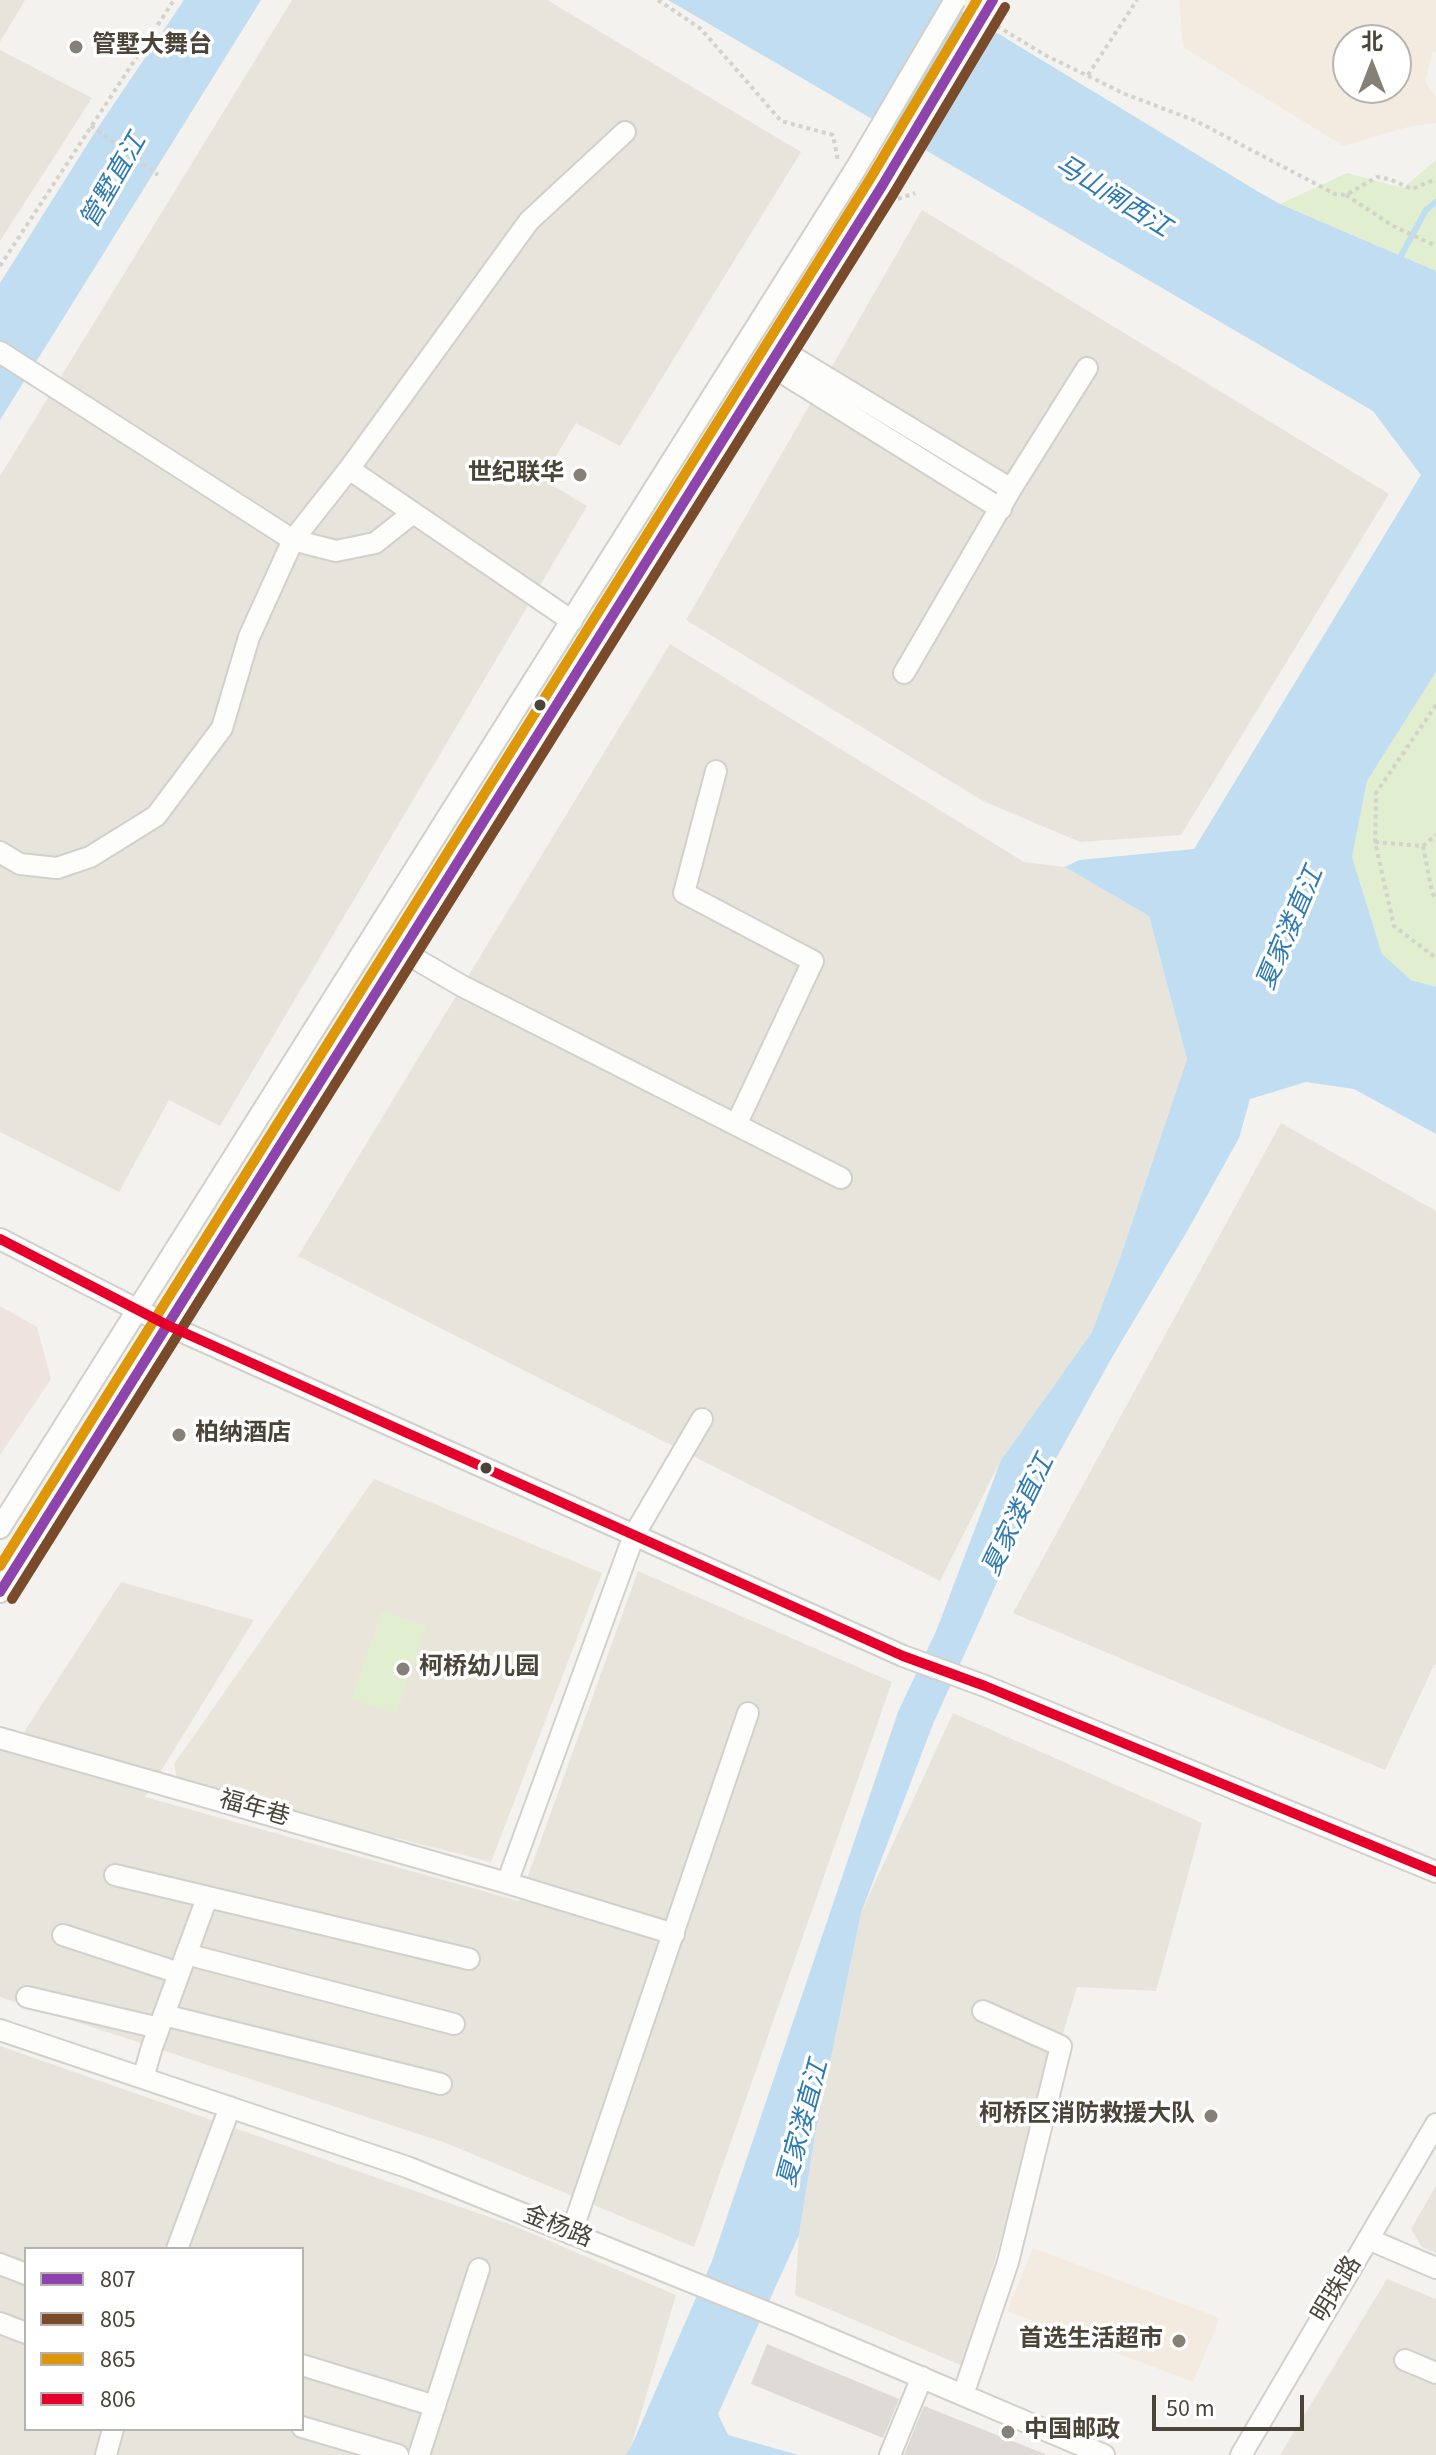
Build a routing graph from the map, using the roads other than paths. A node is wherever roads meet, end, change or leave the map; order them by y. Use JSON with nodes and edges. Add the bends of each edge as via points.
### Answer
{"nodes":[{"id":1,"x":955,"y":0,"type":"edge"},
{"id":2,"x":993,"y":0,"type":"edge"},
{"id":3,"x":625,"y":132,"type":"dead end"},
{"id":4,"x":0,"y":352,"type":"edge"},
{"id":5,"x":775,"y":357,"type":"junction"},
{"id":6,"x":1087,"y":368,"type":"dead end"},
{"id":7,"x":349,"y":469,"type":"junction"},
{"id":8,"x":1011,"y":489,"type":"junction"},
{"id":9,"x":1001,"y":509,"type":"junction"},
{"id":10,"x":413,"y":513,"type":"junction"},
{"id":11,"x":293,"y":540,"type":"junction"},
{"id":12,"x":572,"y":621,"type":"junction"},
{"id":13,"x":904,"y":673,"type":"dead end"},
{"id":14,"x":716,"y":771,"type":"dead end"},
{"id":15,"x":0,"y":852,"type":"edge"},
{"id":16,"x":402,"y":951,"type":"junction"},
{"id":17,"x":736,"y":1125,"type":"junction"},
{"id":18,"x":841,"y":1178,"type":"dead end"},
{"id":19,"x":0,"y":1239,"type":"edge"},
{"id":20,"x":137,"y":1310,"type":"junction"},
{"id":21,"x":167,"y":1325,"type":"junction"},
{"id":22,"x":702,"y":1419,"type":"dead end"},
{"id":23,"x":0,"y":1528,"type":"edge"},
{"id":24,"x":634,"y":1535,"type":"junction"},
{"id":25,"x":0,"y":1592,"type":"edge"},
{"id":26,"x":748,"y":1713,"type":"dead end"},
{"id":27,"x":0,"y":1738,"type":"edge"},
{"id":28,"x":1436,"y":1872,"type":"edge"},
{"id":29,"x":115,"y":1875,"type":"dead end"},
{"id":30,"x":507,"y":1883,"type":"junction"},
{"id":31,"x":207,"y":1898,"type":"junction"},
{"id":32,"x":674,"y":1934,"type":"junction"},
{"id":33,"x":63,"y":1935,"type":"dead end"},
{"id":34,"x":469,"y":1959,"type":"dead end"},
{"id":35,"x":183,"y":1963,"type":"junction"},
{"id":36,"x":27,"y":1997,"type":"dead end"},
{"id":37,"x":983,"y":2011,"type":"dead end"},
{"id":38,"x":161,"y":2021,"type":"junction"},
{"id":39,"x":454,"y":2024,"type":"dead end"},
{"id":40,"x":0,"y":2030,"type":"edge"},
{"id":41,"x":143,"y":2078,"type":"junction"},
{"id":42,"x":441,"y":2084,"type":"dead end"},
{"id":43,"x":230,"y":2107,"type":"junction"},
{"id":44,"x":1436,"y":2124,"type":"edge"},
{"id":45,"x":571,"y":2234,"type":"junction"},
{"id":46,"x":1368,"y":2239,"type":"junction"},
{"id":47,"x":178,"y":2247,"type":"edge"},
{"id":48,"x":0,"y":2264,"type":"edge"},
{"id":49,"x":1436,"y":2268,"type":"edge"},
{"id":50,"x":479,"y":2269,"type":"dead end"},
{"id":51,"x":24,"y":2273,"type":"edge"},
{"id":52,"x":0,"y":2323,"type":"edge"},
{"id":53,"x":24,"y":2332,"type":"edge"},
{"id":54,"x":1405,"y":2360,"type":"dead end"},
{"id":55,"x":304,"y":2366,"type":"edge"},
{"id":56,"x":1436,"y":2373,"type":"edge"},
{"id":57,"x":922,"y":2377,"type":"junction"},
{"id":58,"x":963,"y":2395,"type":"junction"},
{"id":59,"x":435,"y":2406,"type":"junction"},
{"id":60,"x":304,"y":2428,"type":"edge"},
{"id":61,"x":112,"y":2431,"type":"edge"},
{"id":62,"x":106,"y":2455,"type":"edge"},
{"id":63,"x":398,"y":2455,"type":"edge"},
{"id":64,"x":419,"y":2455,"type":"edge"},
{"id":65,"x":890,"y":2455,"type":"edge"},
{"id":66,"x":1104,"y":2455,"type":"edge"},
{"id":67,"x":1241,"y":2455,"type":"edge"}],
"edges":[{"from":1,"to":12,"type":"street","bridge":true,"via":[[855,170]]},
{"from":2,"to":5,"type":"street","bridge":true},
{"from":3,"to":7,"type":"street","via":[[529,221]]},
{"from":4,"to":11,"type":"street"},
{"from":5,"to":8,"type":"street"},
{"from":5,"to":9,"type":"street"},
{"from":5,"to":16,"type":"street"},
{"from":6,"to":8,"type":"street"},
{"from":7,"to":10,"type":"street"},
{"from":7,"to":11,"type":"street"},
{"from":8,"to":9,"type":"street"},
{"from":9,"to":13,"type":"street"},
{"from":10,"to":11,"type":"street","via":[[375,543],[336,551]]},
{"from":10,"to":12,"type":"street"},
{"from":11,"to":15,"type":"street","via":[[249,637],[222,728],[156,816],[90,857],[57,868],[20,864]]},
{"from":12,"to":20,"type":"street"},
{"from":14,"to":17,"type":"street","via":[[684,893],[813,961]]},
{"from":16,"to":17,"type":"street"},
{"from":16,"to":21,"type":"street"},
{"from":17,"to":18,"type":"street"},
{"from":19,"to":20,"type":"street"},
{"from":20,"to":21,"type":"street"},
{"from":20,"to":23,"type":"street"},
{"from":21,"to":24,"type":"street"},
{"from":21,"to":25,"type":"street"},
{"from":22,"to":24,"type":"street"},
{"from":24,"to":28,"type":"street","via":[[903,1656]]},
{"from":24,"to":30,"type":"street"},
{"from":26,"to":32,"type":"street"},
{"from":27,"to":30,"type":"street","name":"福年巷"},
{"from":29,"to":31,"type":"street"},
{"from":30,"to":32,"type":"street","name":"福年巷"},
{"from":31,"to":34,"type":"street"},
{"from":31,"to":35,"type":"street"},
{"from":32,"to":45,"type":"street"},
{"from":33,"to":35,"type":"street"},
{"from":35,"to":38,"type":"street"},
{"from":35,"to":39,"type":"street"},
{"from":36,"to":38,"type":"street"},
{"from":37,"to":58,"type":"street","via":[[1061,2046],[1008,2262]]},
{"from":38,"to":41,"type":"street"},
{"from":38,"to":42,"type":"street"},
{"from":40,"to":41,"type":"street","name":"金杨路"},
{"from":41,"to":43,"type":"street","name":"金杨路"},
{"from":43,"to":45,"type":"street","name":"金杨路","via":[[407,2167]]},
{"from":43,"to":47,"type":"street"},
{"from":44,"to":46,"type":"street","name":"明珠路"},
{"from":45,"to":57,"type":"street","name":"金杨路"},
{"from":46,"to":49,"type":"street"},
{"from":46,"to":67,"type":"street","name":"明珠路"},
{"from":48,"to":51,"type":"street"},
{"from":50,"to":59,"type":"street"},
{"from":52,"to":53,"type":"street"},
{"from":54,"to":56,"type":"street"},
{"from":55,"to":59,"type":"street"},
{"from":57,"to":58,"type":"street","name":"金杨路"},
{"from":57,"to":65,"type":"street"},
{"from":58,"to":66,"type":"street","name":"金杨路"},
{"from":59,"to":64,"type":"street"},
{"from":60,"to":63,"type":"street"},
{"from":61,"to":62,"type":"street"}]}
